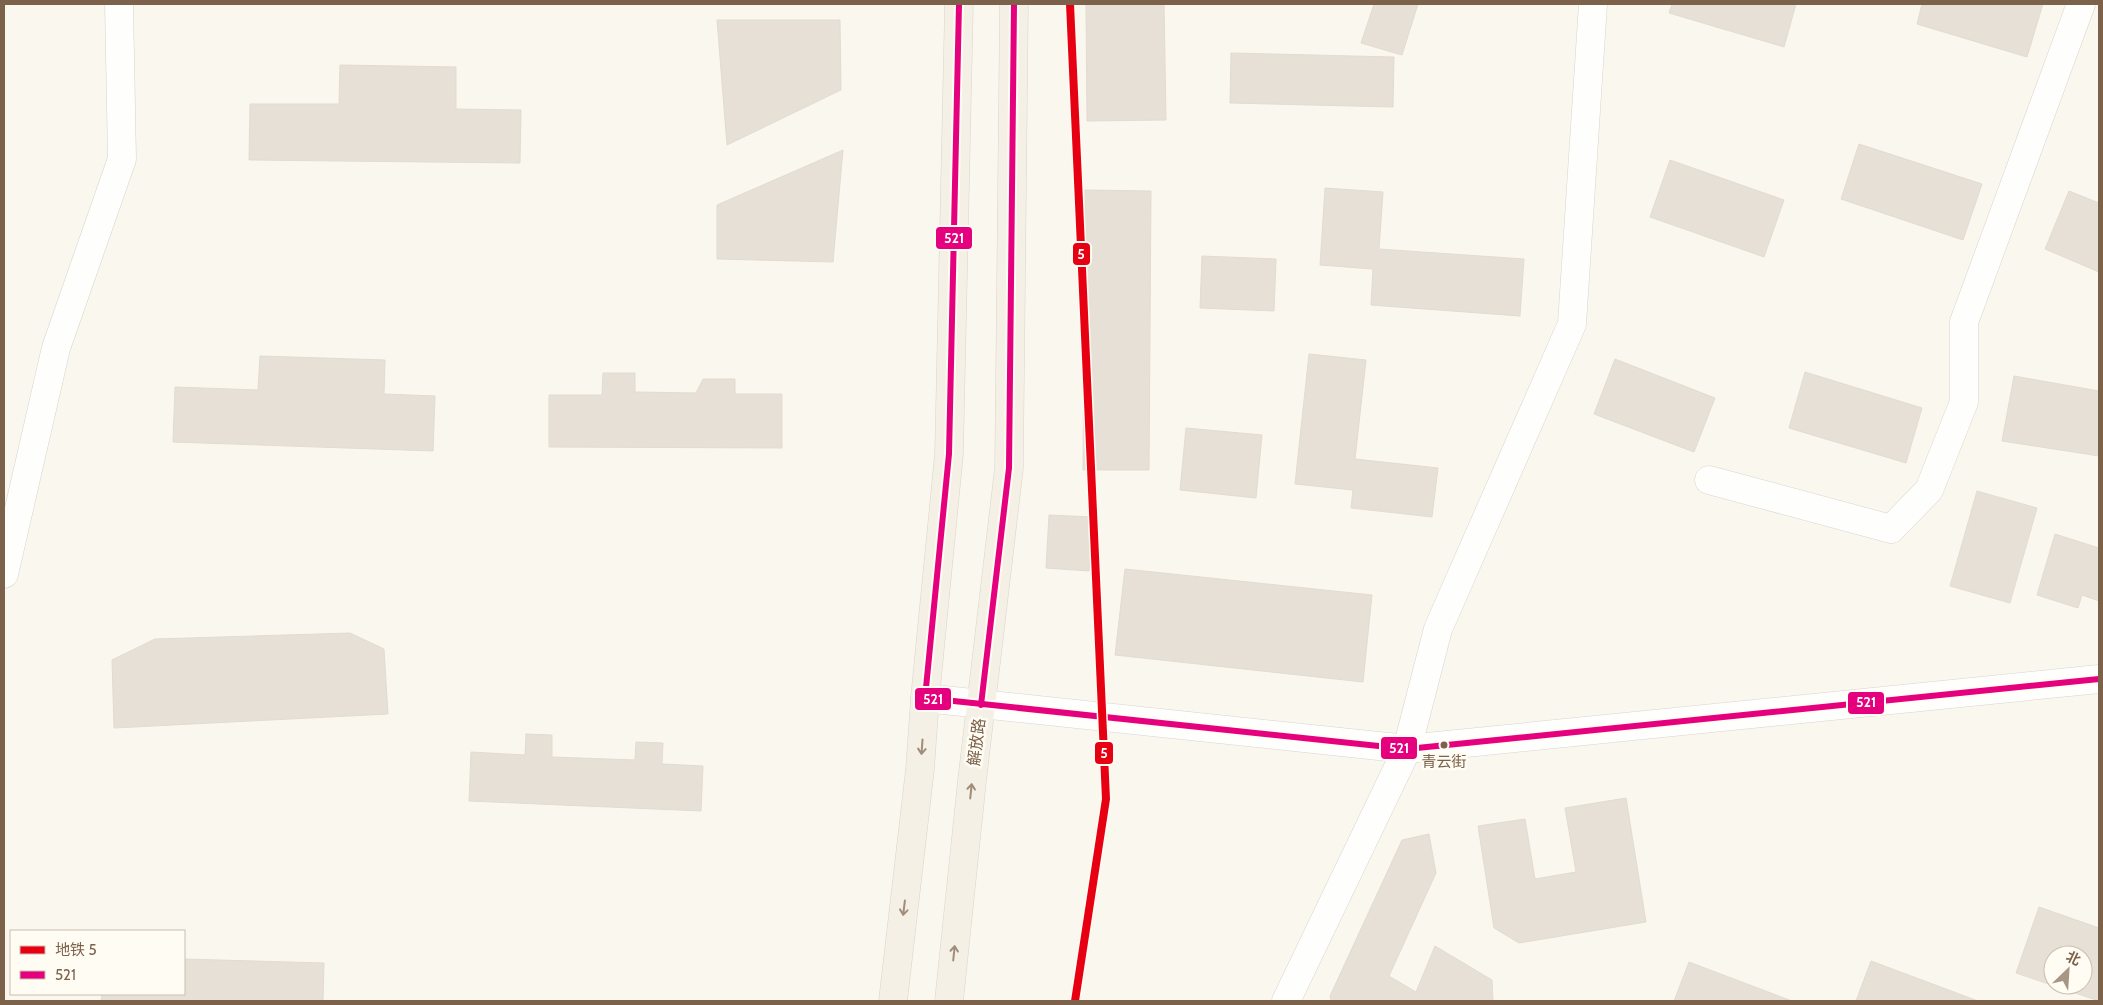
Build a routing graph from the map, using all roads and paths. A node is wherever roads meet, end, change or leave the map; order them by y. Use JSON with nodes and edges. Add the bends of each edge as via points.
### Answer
{"nodes":[{"id":1,"x":119,"y":4,"type":"edge"},
{"id":2,"x":959,"y":4,"type":"edge"},
{"id":3,"x":1014,"y":4,"type":"edge"},
{"id":4,"x":1592,"y":4,"type":"edge"},
{"id":5,"x":2081,"y":4,"type":"edge"},
{"id":6,"x":1710,"y":480,"type":"dead end"},
{"id":7,"x":4,"y":574,"type":"edge"},
{"id":8,"x":2099,"y":679,"type":"edge"},
{"id":9,"x":925,"y":698,"type":"junction"},
{"id":10,"x":981,"y":705,"type":"junction"},
{"id":11,"x":1407,"y":749,"type":"junction"},
{"id":12,"x":893,"y":1001,"type":"edge"},
{"id":13,"x":950,"y":1001,"type":"edge"},
{"id":14,"x":1286,"y":1001,"type":"edge"}],
"edges":[{"from":1,"to":7,"type":"street","via":[[122,159],[56,348]]},
{"from":2,"to":9,"type":"main road","via":[[949,454]]},
{"from":3,"to":10,"type":"main road","name":"解放路","via":[[1009,468]]},
{"from":4,"to":11,"type":"street","via":[[1572,324],[1438,629]]},
{"from":5,"to":6,"type":"street","via":[[1964,322],[1964,402],[1930,490],[1891,528]]},
{"from":8,"to":11,"type":"street"},
{"from":9,"to":10,"type":"street"},
{"from":9,"to":12,"type":"main road","one_way":true,"via":[[920,770]]},
{"from":10,"to":11,"type":"street"},
{"from":13,"to":10,"type":"main road","name":"解放路","one_way":true},
{"from":11,"to":14,"type":"street"}]}
